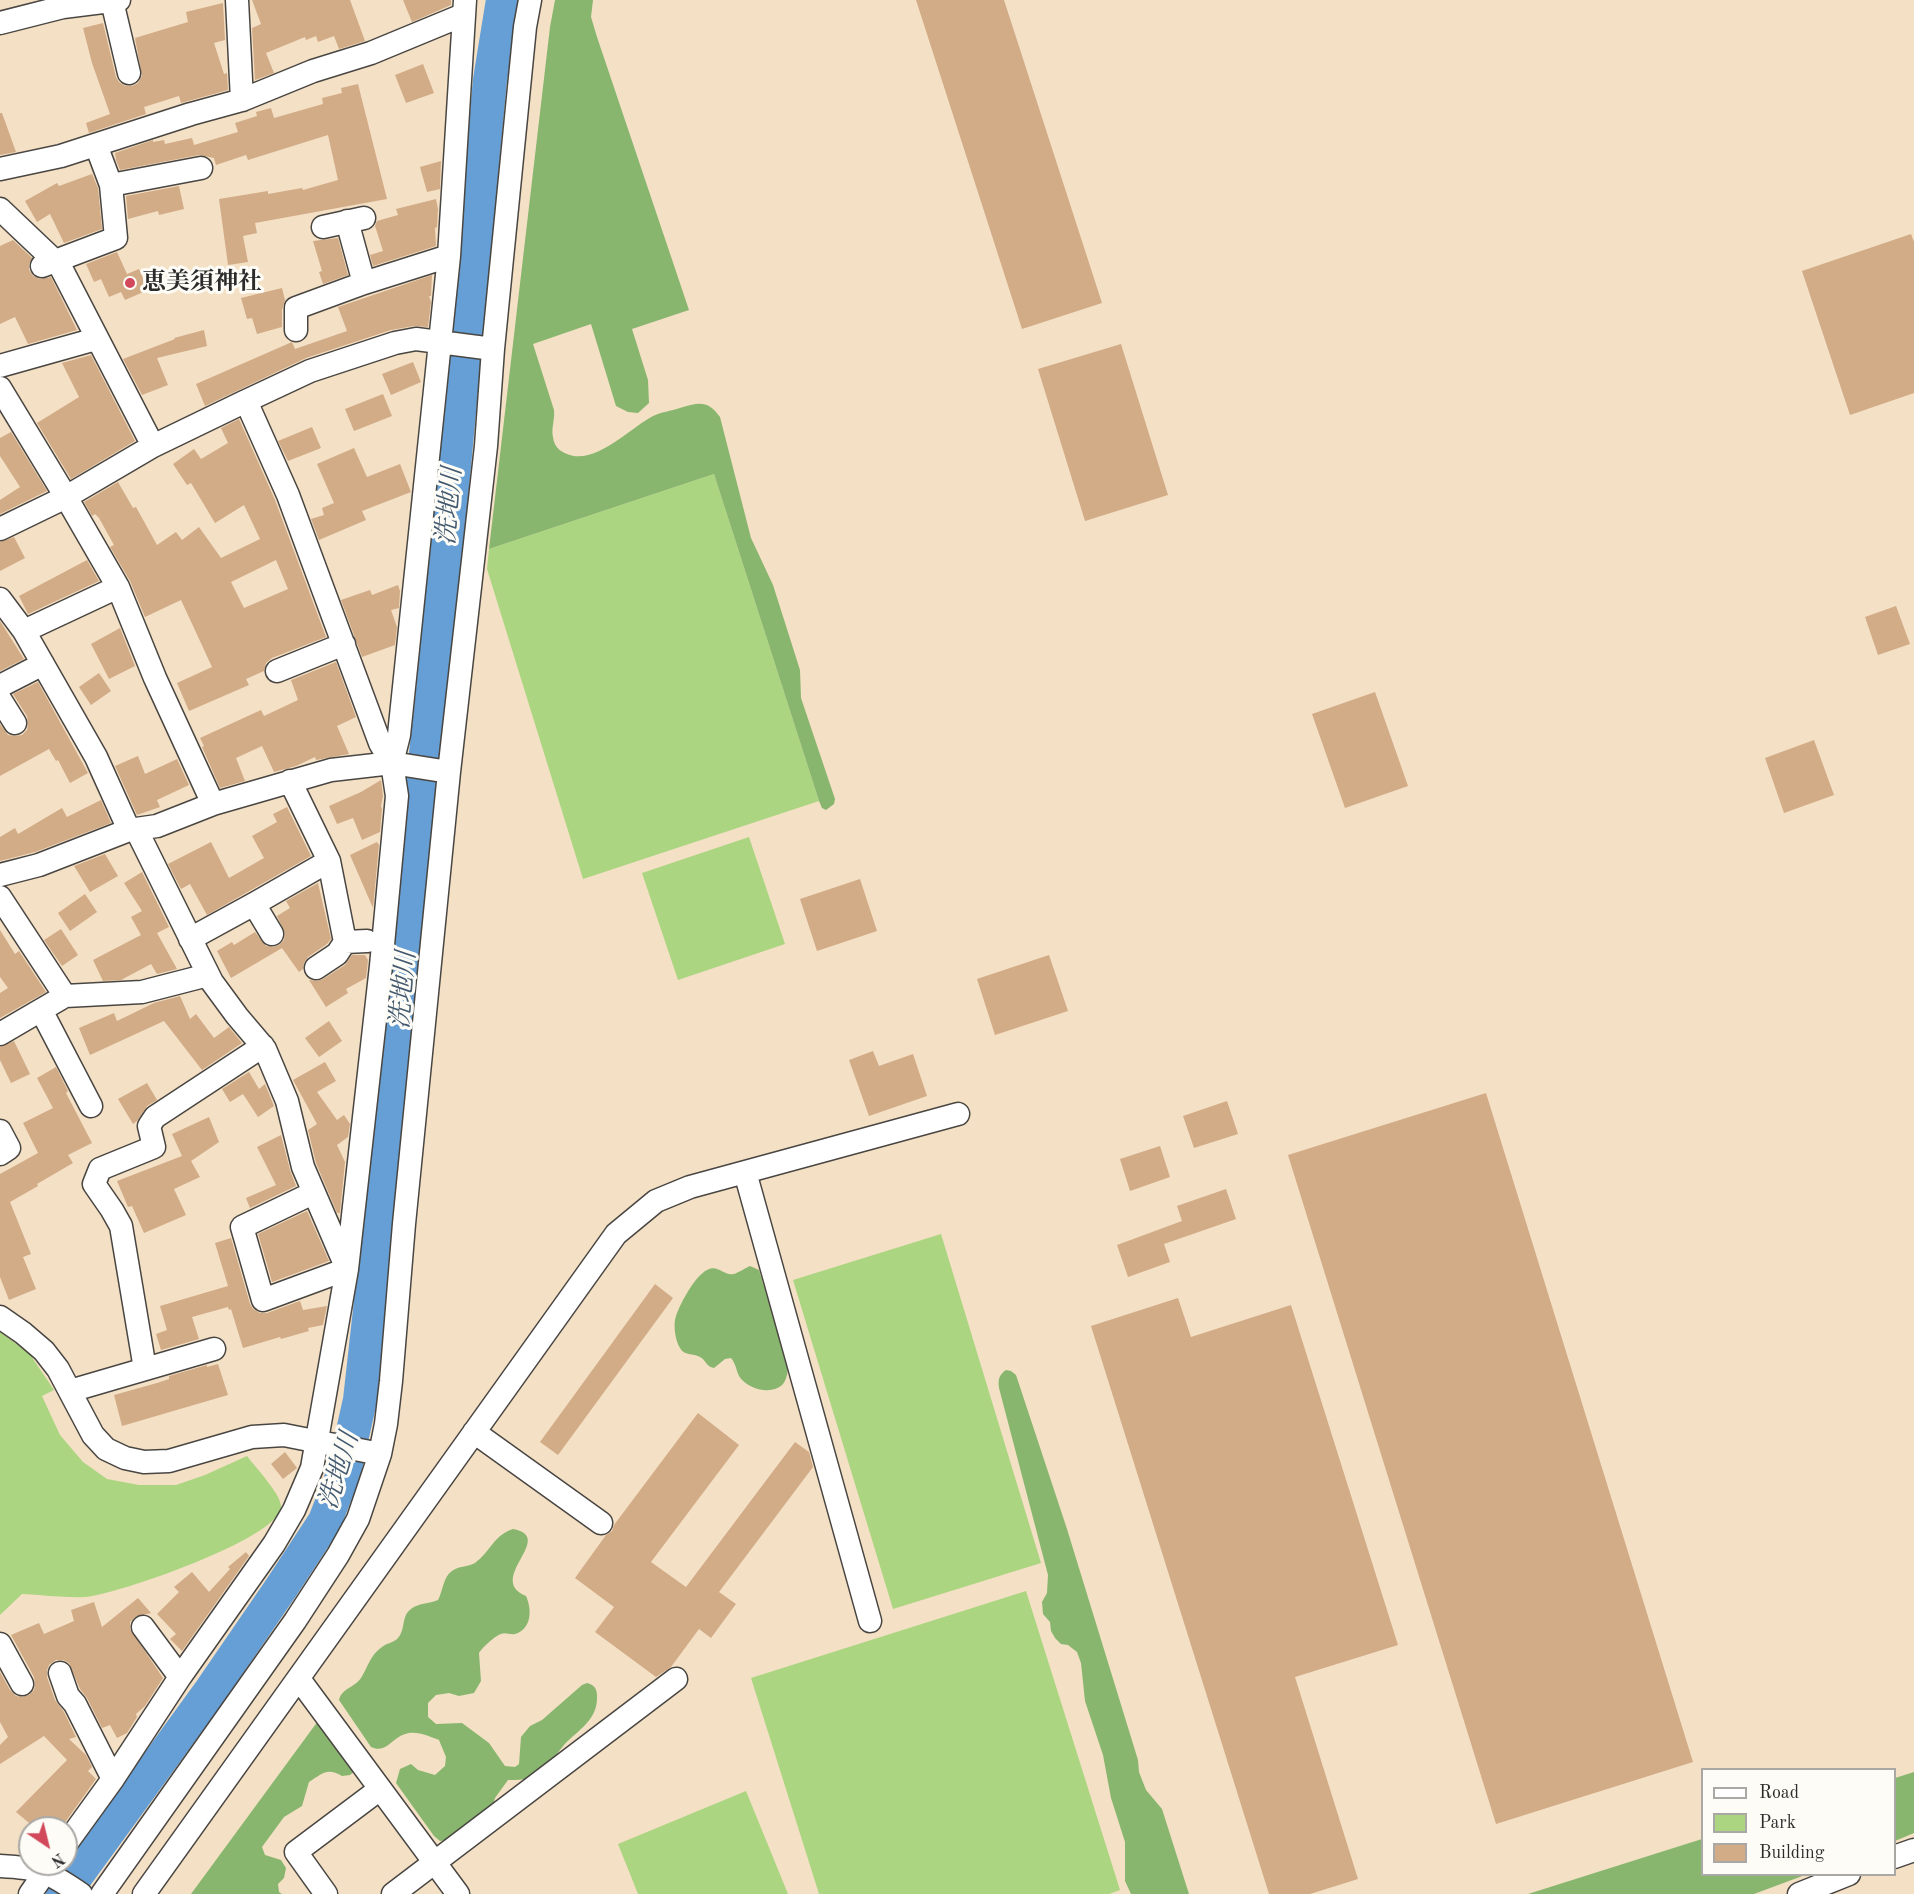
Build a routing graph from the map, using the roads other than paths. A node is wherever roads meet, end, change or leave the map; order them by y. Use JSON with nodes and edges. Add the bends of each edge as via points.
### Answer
{"nodes":[{"id":1,"x":237,"y":0,"type":"edge"},
{"id":2,"x":530,"y":0,"type":"edge"},
{"id":3,"x":116,"y":1,"type":"edge"},
{"id":4,"x":464,"y":8,"type":"edge"},
{"id":5,"x":0,"y":23,"type":"edge"},
{"id":6,"x":129,"y":73,"type":"dead end"},
{"id":7,"x":242,"y":100,"type":"junction"},
{"id":8,"x":96,"y":145,"type":"junction"},
{"id":9,"x":201,"y":168,"type":"dead end"},
{"id":10,"x":0,"y":169,"type":"edge"},
{"id":11,"x":111,"y":185,"type":"junction"},
{"id":12,"x":0,"y":208,"type":"edge"},
{"id":13,"x":323,"y":227,"type":"dead end"},
{"id":14,"x":449,"y":256,"type":"junction"},
{"id":15,"x":47,"y":263,"type":"junction"},
{"id":16,"x":364,"y":283,"type":"junction"},
{"id":17,"x":296,"y":330,"type":"dead end"},
{"id":18,"x":96,"y":339,"type":"junction"},
{"id":19,"x":445,"y":342,"type":"junction"},
{"id":20,"x":488,"y":349,"type":"junction"},
{"id":21,"x":0,"y":366,"type":"edge"},
{"id":22,"x":0,"y":388,"type":"edge"},
{"id":23,"x":246,"y":401,"type":"junction"},
{"id":24,"x":153,"y":446,"type":"junction"},
{"id":25,"x":66,"y":497,"type":"junction"},
{"id":26,"x":0,"y":529,"type":"edge"},
{"id":27,"x":118,"y":587,"type":"junction"},
{"id":28,"x":0,"y":598,"type":"edge"},
{"id":29,"x":13,"y":628,"type":"edge"},
{"id":30,"x":344,"y":644,"type":"junction"},
{"id":31,"x":42,"y":664,"type":"junction"},
{"id":32,"x":277,"y":671,"type":"dead end"},
{"id":33,"x":0,"y":686,"type":"edge"},
{"id":34,"x":0,"y":699,"type":"edge"},
{"id":35,"x":15,"y":723,"type":"dead end"},
{"id":36,"x":396,"y":764,"type":"junction"},
{"id":37,"x":444,"y":772,"type":"junction"},
{"id":38,"x":290,"y":781,"type":"junction"},
{"id":39,"x":213,"y":804,"type":"junction"},
{"id":40,"x":132,"y":830,"type":"junction"},
{"id":41,"x":328,"y":861,"type":"junction"},
{"id":42,"x":0,"y":874,"type":"edge"},
{"id":43,"x":0,"y":897,"type":"edge"},
{"id":44,"x":254,"y":904,"type":"junction"},
{"id":45,"x":272,"y":934,"type":"dead end"},
{"id":46,"x":190,"y":939,"type":"junction"},
{"id":47,"x":316,"y":968,"type":"dead end"},
{"id":48,"x":208,"y":975,"type":"junction"},
{"id":49,"x":65,"y":996,"type":"junction"},
{"id":50,"x":40,"y":1010,"type":"junction"},
{"id":51,"x":0,"y":1034,"type":"edge"},
{"id":52,"x":262,"y":1046,"type":"junction"},
{"id":53,"x":91,"y":1106,"type":"dead end"},
{"id":54,"x":958,"y":1114,"type":"dead end"},
{"id":55,"x":0,"y":1131,"type":"edge"},
{"id":56,"x":0,"y":1154,"type":"edge"},
{"id":57,"x":745,"y":1172,"type":"junction"},
{"id":58,"x":313,"y":1193,"type":"junction"},
{"id":59,"x":347,"y":1269,"type":"junction"},
{"id":60,"x":0,"y":1317,"type":"edge"},
{"id":61,"x":214,"y":1349,"type":"dead end"},
{"id":62,"x":146,"y":1369,"type":"junction"},
{"id":63,"x":70,"y":1391,"type":"junction"},
{"id":64,"x":474,"y":1432,"type":"junction"},
{"id":65,"x":322,"y":1444,"type":"junction"},
{"id":66,"x":373,"y":1454,"type":"junction"},
{"id":67,"x":601,"y":1523,"type":"dead end"},
{"id":68,"x":870,"y":1621,"type":"dead end"},
{"id":69,"x":143,"y":1627,"type":"dead end"},
{"id":70,"x":0,"y":1644,"type":"edge"},
{"id":71,"x":60,"y":1673,"type":"dead end"},
{"id":72,"x":180,"y":1677,"type":"junction"},
{"id":73,"x":299,"y":1679,"type":"junction"},
{"id":74,"x":676,"y":1679,"type":"dead end"},
{"id":75,"x":22,"y":1684,"type":"dead end"},
{"id":76,"x":113,"y":1779,"type":"junction"},
{"id":77,"x":380,"y":1789,"type":"junction"},
{"id":78,"x":78,"y":1827,"type":"edge"},
{"id":79,"x":1914,"y":1850,"type":"edge"},
{"id":80,"x":1896,"y":1856,"type":"edge"},
{"id":81,"x":435,"y":1863,"type":"junction"},
{"id":82,"x":0,"y":1866,"type":"edge"},
{"id":83,"x":18,"y":1867,"type":"edge"},
{"id":84,"x":45,"y":1876,"type":"edge"},
{"id":85,"x":58,"y":1876,"type":"edge"},
{"id":86,"x":1845,"y":1882,"type":"edge"},
{"id":87,"x":30,"y":1894,"type":"edge"},
{"id":88,"x":81,"y":1894,"type":"edge"},
{"id":89,"x":102,"y":1894,"type":"edge"},
{"id":90,"x":144,"y":1894,"type":"edge"},
{"id":91,"x":326,"y":1894,"type":"edge"},
{"id":92,"x":393,"y":1894,"type":"edge"},
{"id":93,"x":458,"y":1894,"type":"edge"},
{"id":94,"x":1799,"y":1894,"type":"edge"}],
"edges":[{"from":1,"to":7,"type":"street"},
{"from":2,"to":20,"type":"street"},
{"from":3,"to":5,"type":"street"},
{"from":3,"to":6,"type":"street"},
{"from":4,"to":7,"type":"street","via":[[371,53]]},
{"from":4,"to":14,"type":"street"},
{"from":7,"to":8,"type":"street"},
{"from":8,"to":10,"type":"street"},
{"from":8,"to":11,"type":"street"},
{"from":9,"to":11,"type":"street"},
{"from":11,"to":15,"type":"street","via":[[116,238]]},
{"from":12,"to":15,"type":"street"},
{"from":13,"to":16,"type":"street","via":[[355,219]]},
{"from":14,"to":16,"type":"street"},
{"from":14,"to":19,"type":"street"},
{"from":15,"to":18,"type":"street","via":[[60,266]]},
{"from":16,"to":17,"type":"street","via":[[296,308]]},
{"from":18,"to":21,"type":"street"},
{"from":18,"to":24,"type":"street"},
{"from":19,"to":20,"type":"street"},
{"from":19,"to":23,"type":"street","via":[[416,339],[395,343],[309,371]]},
{"from":19,"to":36,"type":"street"},
{"from":20,"to":37,"type":"street","via":[[486,446]]},
{"from":22,"to":25,"type":"street"},
{"from":23,"to":24,"type":"street"},
{"from":23,"to":30,"type":"street","via":[[288,495]]},
{"from":24,"to":25,"type":"street"},
{"from":25,"to":26,"type":"street"},
{"from":25,"to":27,"type":"street"},
{"from":27,"to":29,"type":"street"},
{"from":27,"to":39,"type":"street"},
{"from":28,"to":29,"type":"street"},
{"from":29,"to":31,"type":"street"},
{"from":30,"to":32,"type":"street"},
{"from":30,"to":36,"type":"street","via":[[380,743]]},
{"from":31,"to":33,"type":"street"},
{"from":31,"to":40,"type":"street","via":[[96,757]]},
{"from":34,"to":35,"type":"street"},
{"from":36,"to":37,"type":"street"},
{"from":36,"to":38,"type":"street","via":[[331,770]]},
{"from":36,"to":59,"type":"street","via":[[397,796],[382,957]]},
{"from":37,"to":66,"type":"street","via":[[391,1380],[386,1424]]},
{"from":38,"to":39,"type":"street"},
{"from":38,"to":41,"type":"street"},
{"from":39,"to":40,"type":"street","via":[[157,826]]},
{"from":40,"to":42,"type":"street","via":[[39,865]]},
{"from":40,"to":46,"type":"street"},
{"from":41,"to":44,"type":"street"},
{"from":41,"to":47,"type":"street","via":[[356,941]]},
{"from":43,"to":49,"type":"street"},
{"from":44,"to":45,"type":"street"},
{"from":44,"to":46,"type":"street"},
{"from":46,"to":48,"type":"street"},
{"from":48,"to":49,"type":"street","via":[[142,992]]},
{"from":48,"to":52,"type":"street"},
{"from":49,"to":50,"type":"street"},
{"from":50,"to":51,"type":"street"},
{"from":50,"to":53,"type":"street"},
{"from":52,"to":58,"type":"street","via":[[287,1101]]},
{"from":52,"to":62,"type":"street","via":[[155,1117],[149,1126],[154,1147],[100,1169],[94,1184],[121,1226]]},
{"from":54,"to":57,"type":"street"},
{"from":55,"to":56,"type":"street","via":[[9,1148]]},
{"from":57,"to":64,"type":"street","via":[[656,1201],[616,1234]]},
{"from":57,"to":68,"type":"street"},
{"from":58,"to":59,"type":"street"},
{"from":58,"to":59,"type":"street","via":[[242,1227],[263,1300]]},
{"from":59,"to":65,"type":"street"},
{"from":60,"to":63,"type":"street","via":[[44,1351]]},
{"from":61,"to":62,"type":"street"},
{"from":62,"to":63,"type":"street"},
{"from":63,"to":65,"type":"street","via":[[93,1435],[106,1449],[144,1462],[188,1457],[252,1437],[284,1435]]},
{"from":64,"to":67,"type":"street"},
{"from":64,"to":73,"type":"street"},
{"from":65,"to":66,"type":"street"},
{"from":65,"to":72,"type":"street","via":[[284,1527]]},
{"from":66,"to":89,"type":"street","via":[[358,1519],[338,1555]]},
{"from":69,"to":72,"type":"street"},
{"from":70,"to":75,"type":"street"},
{"from":71,"to":76,"type":"street","via":[[68,1696]]},
{"from":72,"to":76,"type":"street"},
{"from":73,"to":77,"type":"street"},
{"from":73,"to":90,"type":"street"},
{"from":74,"to":81,"type":"street"},
{"from":76,"to":78,"type":"street"},
{"from":77,"to":81,"type":"street"},
{"from":77,"to":91,"type":"street","via":[[296,1852]]},
{"from":79,"to":80,"type":"street"},
{"from":81,"to":92,"type":"street"},
{"from":81,"to":93,"type":"street"},
{"from":82,"to":83,"type":"street"},
{"from":84,"to":87,"type":"street"},
{"from":85,"to":88,"type":"street"},
{"from":86,"to":94,"type":"street"}]}
